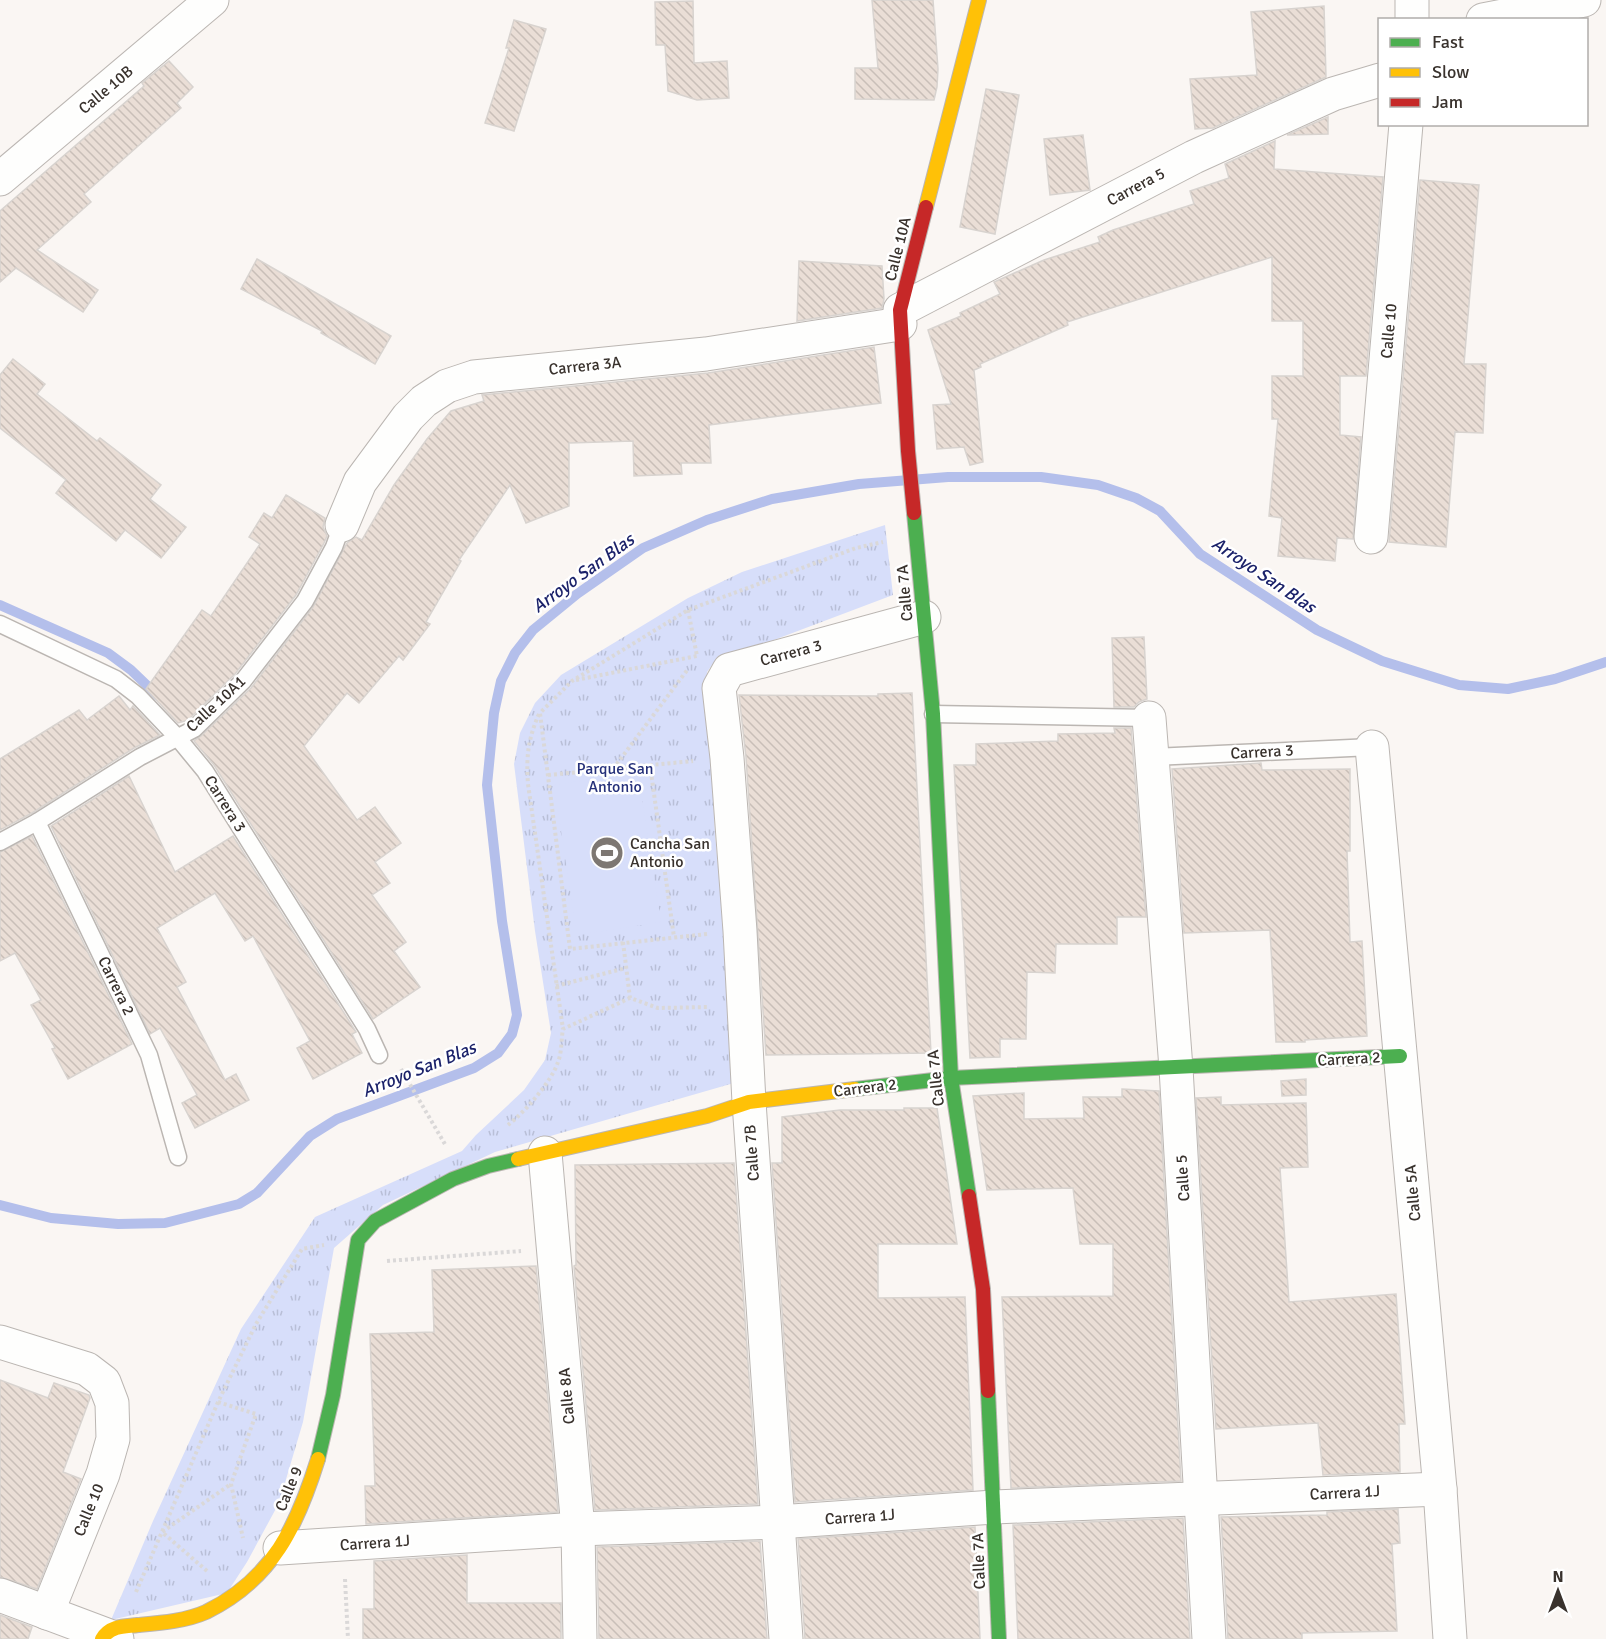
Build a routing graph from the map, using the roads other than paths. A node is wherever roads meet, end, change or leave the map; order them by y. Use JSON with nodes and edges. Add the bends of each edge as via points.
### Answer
{"nodes":[{"id":1,"x":212,"y":0,"type":"edge"},
{"id":2,"x":979,"y":0,"type":"edge"},
{"id":3,"x":1412,"y":0,"type":"edge"},
{"id":4,"x":1584,"y":0,"type":"edge"},
{"id":5,"x":1412,"y":18,"type":"edge"},
{"id":6,"x":1493,"y":18,"type":"edge"},
{"id":7,"x":1378,"y":81,"type":"edge"},
{"id":8,"x":1406,"y":126,"type":"edge"},
{"id":9,"x":0,"y":179,"type":"edge"},
{"id":10,"x":900,"y":317,"type":"junction"},
{"id":11,"x":914,"y":513,"type":"joint"},
{"id":12,"x":342,"y":525,"type":"joint"},
{"id":13,"x":1371,"y":537,"type":"dead end"},
{"id":14,"x":924,"y":617,"type":"junction"},
{"id":15,"x":0,"y":624,"type":"edge"},
{"id":16,"x":729,"y":670,"type":"joint"},
{"id":17,"x":933,"y":714,"type":"junction"},
{"id":18,"x":1149,"y":718,"type":"joint"},
{"id":19,"x":177,"y":737,"type":"junction"},
{"id":20,"x":1372,"y":747,"type":"joint"},
{"id":21,"x":1153,"y":757,"type":"junction"},
{"id":22,"x":37,"y":822,"type":"junction"},
{"id":23,"x":0,"y":842,"type":"edge"},
{"id":24,"x":379,"y":1055,"type":"dead end"},
{"id":25,"x":1400,"y":1056,"type":"junction"},
{"id":26,"x":1176,"y":1068,"type":"junction"},
{"id":27,"x":951,"y":1078,"type":"junction"},
{"id":28,"x":749,"y":1102,"type":"junction"},
{"id":29,"x":546,"y":1153,"type":"junction"},
{"id":30,"x":178,"y":1157,"type":"dead end"},
{"id":31,"x":358,"y":1240,"type":"joint"},
{"id":32,"x":0,"y":1342,"type":"edge"},
{"id":33,"x":1440,"y":1489,"type":"junction"},
{"id":34,"x":1202,"y":1499,"type":"junction"},
{"id":35,"x":994,"y":1508,"type":"junction"},
{"id":36,"x":778,"y":1522,"type":"junction"},
{"id":37,"x":578,"y":1529,"type":"junction"},
{"id":38,"x":272,"y":1560,"type":"junction"},
{"id":39,"x":0,"y":1595,"type":"edge"},
{"id":40,"x":47,"y":1613,"type":"junction"},
{"id":41,"x":108,"y":1637,"type":"edge"},
{"id":42,"x":580,"y":1639,"type":"edge"},
{"id":43,"x":786,"y":1639,"type":"edge"},
{"id":44,"x":999,"y":1639,"type":"edge"},
{"id":45,"x":1209,"y":1639,"type":"edge"},
{"id":46,"x":1450,"y":1639,"type":"edge"}],
"edges":[{"from":1,"to":9,"type":"street","name":"Calle 10B"},
{"from":2,"to":10,"type":"street","name":"Calle 10A"},
{"from":3,"to":5,"type":"street"},
{"from":4,"to":6,"type":"street"},
{"from":7,"to":10,"type":"street","name":"Carrera 5","via":[[1333,94],[1194,157]]},
{"from":8,"to":13,"type":"street","name":"Calle 10"},
{"from":10,"to":11,"type":"street","name":"Calle 10A"},
{"from":10,"to":12,"type":"street","name":"Carrera 3A","via":[[706,354],[474,377],[447,386],[408,417],[360,483]]},
{"from":11,"to":14,"type":"street","name":"Calle 7A"},
{"from":12,"to":19,"type":"lane","name":"Calle 10A1","via":[[305,601],[243,681],[194,729]]},
{"from":14,"to":16,"type":"street","name":"Carrera 3"},
{"from":14,"to":17,"type":"street","name":"Calle 7A"},
{"from":15,"to":19,"type":"lane","name":"Carrera 3","via":[[116,679]]},
{"from":16,"to":28,"type":"street","name":"Calle 7B","via":[[719,688],[740,931]]},
{"from":17,"to":18,"type":"lane"},
{"from":17,"to":27,"type":"street","name":"Calle 7A"},
{"from":18,"to":21,"type":"street","name":"Calle 5"},
{"from":19,"to":22,"type":"lane","name":"Calle 10A1"},
{"from":19,"to":24,"type":"lane","name":"Carrera 3","via":[[205,771],[367,1029]]},
{"from":20,"to":21,"type":"lane","name":"Carrera 3"},
{"from":20,"to":25,"type":"street","name":"Calle 5A"},
{"from":21,"to":26,"type":"street","name":"Calle 5"},
{"from":22,"to":23,"type":"lane","name":"Calle 10A1"},
{"from":22,"to":30,"type":"lane","name":"Carrera 2","via":[[149,1054]]},
{"from":25,"to":26,"type":"street","name":"Carrera 2"},
{"from":25,"to":33,"type":"street","name":"Calle 5A"},
{"from":26,"to":27,"type":"street","name":"Carrera 2"},
{"from":26,"to":34,"type":"street","name":"Calle 5"},
{"from":27,"to":28,"type":"street","name":"Carrera 2"},
{"from":27,"to":35,"type":"street","name":"Calle 7A","via":[[983,1289]]},
{"from":28,"to":29,"type":"street","name":"Carrera 2","via":[[707,1116]]},
{"from":28,"to":36,"type":"street","name":"Calle 7B"},
{"from":29,"to":31,"type":"street","name":"Carrera 2","via":[[488,1166],[453,1179],[375,1221]]},
{"from":29,"to":37,"type":"street","name":"Calle 8A"},
{"from":31,"to":38,"type":"street","name":"Calle 9","via":[[328,1423],[304,1504]]},
{"from":32,"to":40,"type":"street","name":"Calle 10","via":[[87,1369],[104,1382],[112,1403],[113,1439],[103,1474]]},
{"from":33,"to":34,"type":"street","name":"Carrera 1J"},
{"from":33,"to":46,"type":"street","name":"Calle 5A"},
{"from":34,"to":35,"type":"street","name":"Carrera 1J"},
{"from":34,"to":45,"type":"street","name":"Calle 5"},
{"from":35,"to":36,"type":"street","name":"Carrera 1J"},
{"from":35,"to":44,"type":"street","name":"Calle 7A"},
{"from":36,"to":37,"type":"street","name":"Carrera 1J"},
{"from":36,"to":43,"type":"street","name":"Calle 7B"},
{"from":37,"to":38,"type":"street","name":"Carrera 1J","via":[[343,1545]]},
{"from":37,"to":42,"type":"street","name":"Calle 8A"},
{"from":38,"to":41,"type":"street","name":"Calle 9","via":[[235,1596],[204,1613],[115,1628]]},
{"from":39,"to":40,"type":"street"},
{"from":40,"to":41,"type":"street"}]}
